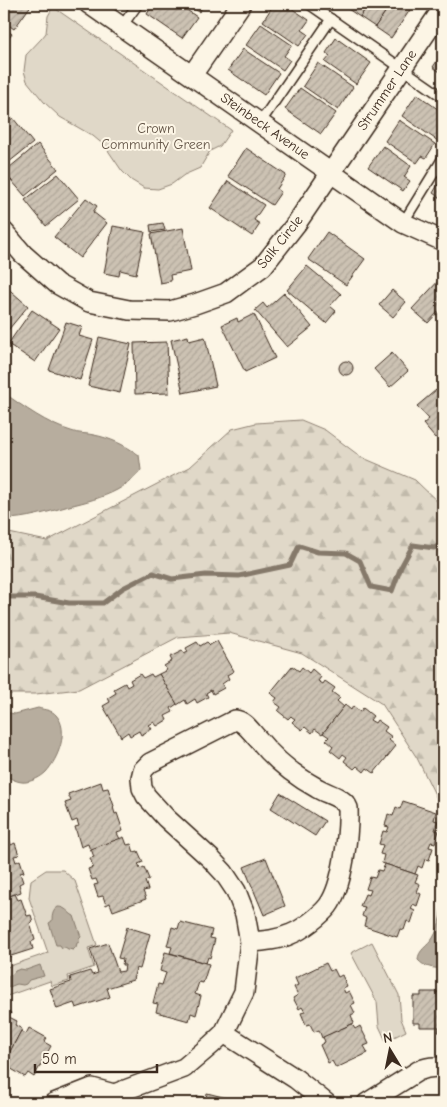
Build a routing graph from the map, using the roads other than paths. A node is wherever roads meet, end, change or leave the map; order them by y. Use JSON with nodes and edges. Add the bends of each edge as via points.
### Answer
{"nodes":[{"id":1,"x":89,"y":4,"type":"edge"},
{"id":2,"x":138,"y":4,"type":"edge"},
{"id":3,"x":241,"y":4,"type":"edge"},
{"id":4,"x":309,"y":4,"type":"edge"},
{"id":5,"x":443,"y":8,"type":"edge"},
{"id":6,"x":331,"y":19,"type":"junction"},
{"id":7,"x":122,"y":26,"type":"junction"},
{"id":8,"x":402,"y":68,"type":"junction"},
{"id":9,"x":192,"y":75,"type":"junction"},
{"id":10,"x":443,"y":97,"type":"edge"},
{"id":11,"x":260,"y":123,"type":"junction"},
{"id":12,"x":443,"y":158,"type":"edge"},
{"id":13,"x":331,"y":172,"type":"junction"},
{"id":14,"x":403,"y":223,"type":"junction"},
{"id":15,"x":4,"y":232,"type":"edge"},
{"id":16,"x":443,"y":241,"type":"edge"},
{"id":17,"x":250,"y":942,"type":"junction"},
{"id":18,"x":224,"y":1033,"type":"junction"},
{"id":19,"x":443,"y":1068,"type":"edge"},
{"id":20,"x":137,"y":1095,"type":"edge"},
{"id":21,"x":116,"y":1099,"type":"edge"},
{"id":22,"x":54,"y":1103,"type":"edge"},
{"id":23,"x":326,"y":1103,"type":"edge"},
{"id":24,"x":367,"y":1103,"type":"edge"}],
"edges":[{"from":1,"to":7,"type":"street","name":"Steinbeck Avenue"},
{"from":2,"to":7,"type":"lane"},
{"from":3,"to":9,"type":"street"},
{"from":4,"to":6,"type":"lane"},
{"from":5,"to":8,"type":"street","name":"Strummer Lane"},
{"from":6,"to":8,"type":"lane"},
{"from":6,"to":11,"type":"lane"},
{"from":7,"to":9,"type":"street","name":"Steinbeck Avenue"},
{"from":8,"to":10,"type":"lane"},
{"from":8,"to":13,"type":"street","name":"Strummer Lane"},
{"from":9,"to":11,"type":"street","name":"Steinbeck Avenue"},
{"from":11,"to":13,"type":"street","name":"Steinbeck Avenue"},
{"from":12,"to":14,"type":"lane"},
{"from":13,"to":14,"type":"street","name":"Steinbeck Avenue"},
{"from":13,"to":15,"type":"street","name":"Salk Circle","via":[[263,266],[226,293],[170,311],[129,310],[89,302],[57,284]]},
{"from":14,"to":16,"type":"street","name":"Steinbeck Avenue"},
{"from":17,"to":17,"type":"street","via":[[245,914],[224,872],[146,796],[141,778],[150,763],[235,720],[243,722],[291,771],[317,789],[343,801],[348,808],[339,882],[328,906],[293,934],[275,940]]},
{"from":17,"to":18,"type":"street","via":[[244,992]]},
{"from":18,"to":20,"type":"street","via":[[184,1068]]},
{"from":18,"to":23,"type":"street","via":[[296,1079]]},
{"from":19,"to":24,"type":"street","via":[[426,1067]]},
{"from":20,"to":21,"type":"street"},
{"from":21,"to":22,"type":"street","via":[[90,1088]]}]}
